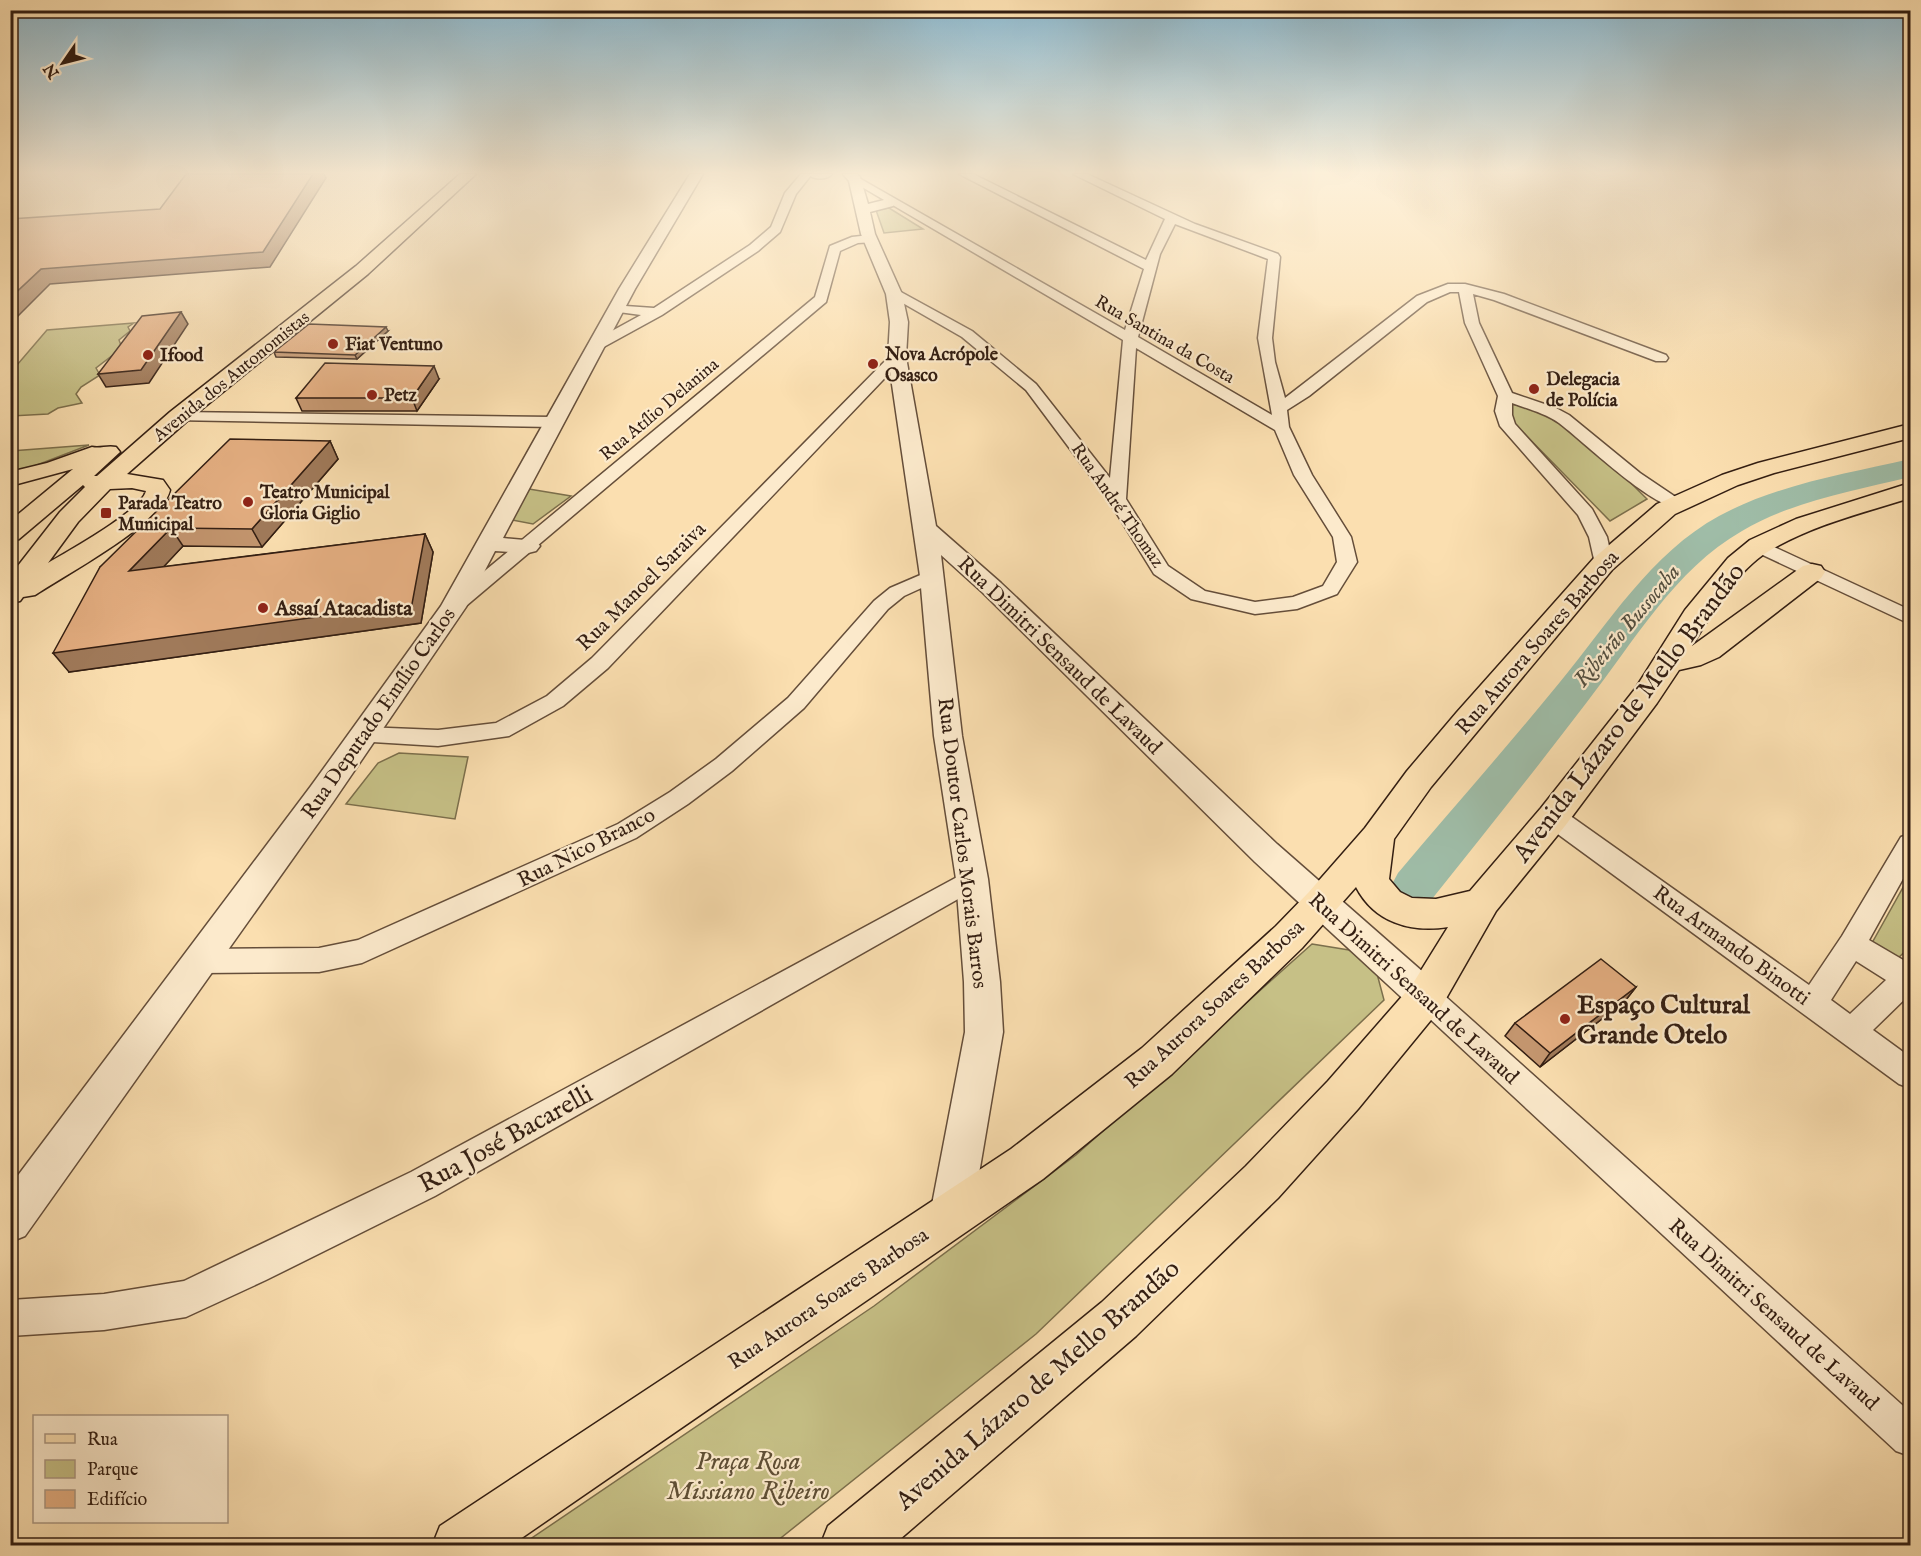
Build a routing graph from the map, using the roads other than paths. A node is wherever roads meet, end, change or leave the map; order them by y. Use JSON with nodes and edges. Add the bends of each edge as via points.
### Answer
{"nodes":[{"id":1,"x":369,"y":247,"type":"edge"},
{"id":2,"x":388,"y":247,"type":"edge"},
{"id":3,"x":654,"y":247,"type":"edge"},
{"id":4,"x":753,"y":247,"type":"edge"},
{"id":5,"x":840,"y":247,"type":"edge"},
{"id":6,"x":873,"y":247,"type":"edge"},
{"id":7,"x":973,"y":247,"type":"edge"},
{"id":8,"x":1109,"y":247,"type":"edge"},
{"id":9,"x":1159,"y":247,"type":"edge"},
{"id":10,"x":1246,"y":247,"type":"edge"},
{"id":11,"x":1150,"y":267,"type":"junction"},
{"id":12,"x":1466,"y":288,"type":"junction"},
{"id":13,"x":894,"y":294,"type":"junction"},
{"id":14,"x":616,"y":308,"type":"junction"},
{"id":15,"x":654,"y":313,"type":"junction"},
{"id":16,"x":899,"y":322,"type":"junction"},
{"id":17,"x":967,"y":334,"type":"junction"},
{"id":18,"x":1130,"y":339,"type":"junction"},
{"id":19,"x":595,"y":346,"type":"junction"},
{"id":20,"x":897,"y":357,"type":"junction"},
{"id":21,"x":1661,"y":358,"type":"dead end"},
{"id":22,"x":1506,"y":396,"type":"junction"},
{"id":23,"x":1278,"y":409,"type":"junction"},
{"id":24,"x":178,"y":417,"type":"junction"},
{"id":25,"x":554,"y":422,"type":"junction"},
{"id":26,"x":1281,"y":428,"type":"junction"},
{"id":27,"x":1911,"y":431,"type":"edge"},
{"id":28,"x":118,"y":444,"type":"junction"},
{"id":29,"x":10,"y":479,"type":"edge"},
{"id":30,"x":103,"y":483,"type":"junction"},
{"id":31,"x":68,"y":484,"type":"junction"},
{"id":32,"x":1911,"y":490,"type":"edge"},
{"id":33,"x":1117,"y":499,"type":"junction"},
{"id":34,"x":1677,"y":504,"type":"junction"},
{"id":35,"x":926,"y":530,"type":"junction"},
{"id":36,"x":10,"y":534,"type":"edge"},
{"id":37,"x":488,"y":543,"type":"junction"},
{"id":38,"x":528,"y":546,"type":"junction"},
{"id":39,"x":1759,"y":546,"type":"junction"},
{"id":40,"x":1603,"y":564,"type":"junction"},
{"id":41,"x":1812,"y":572,"type":"junction"},
{"id":42,"x":933,"y":576,"type":"junction"},
{"id":43,"x":992,"y":588,"type":"junction"},
{"id":44,"x":10,"y":596,"type":"edge"},
{"id":45,"x":453,"y":607,"type":"junction"},
{"id":46,"x":1911,"y":618,"type":"edge"},
{"id":47,"x":1669,"y":662,"type":"junction"},
{"id":48,"x":364,"y":735,"type":"junction"},
{"id":49,"x":1554,"y":817,"type":"junction"},
{"id":50,"x":1377,"y":837,"type":"junction"},
{"id":51,"x":1911,"y":844,"type":"edge"},
{"id":52,"x":972,"y":879,"type":"junction"},
{"id":53,"x":1483,"y":902,"type":"junction"},
{"id":54,"x":1321,"y":903,"type":"junction"},
{"id":55,"x":1851,"y":944,"type":"junction"},
{"id":56,"x":200,"y":961,"type":"junction"},
{"id":57,"x":1909,"y":977,"type":"edge"},
{"id":58,"x":1426,"y":997,"type":"junction"},
{"id":59,"x":1813,"y":1003,"type":"junction"},
{"id":60,"x":1852,"y":1031,"type":"junction"},
{"id":61,"x":1911,"y":1074,"type":"edge"},
{"id":62,"x":951,"y":1215,"type":"junction"},
{"id":63,"x":10,"y":1221,"type":"edge"},
{"id":64,"x":10,"y":1318,"type":"edge"},
{"id":65,"x":1911,"y":1437,"type":"edge"},
{"id":66,"x":460,"y":1545,"type":"edge"},
{"id":67,"x":848,"y":1545,"type":"edge"}],
"edges":[{"from":1,"to":28,"type":"main road","name":"Avenida dos Autonomistas"},
{"from":2,"to":24,"type":"main road","name":"Avenida dos Autonomistas"},
{"from":3,"to":14,"type":"street","name":"Rua Deputado Emílio Carlos"},
{"from":4,"to":15,"type":"street"},
{"from":5,"to":38,"type":"street","name":"Rua Atílio Delanina","via":[[834,249],[821,299]]},
{"from":6,"to":13,"type":"street","name":"Rua Doutor Carlos Morais Barros"},
{"from":7,"to":18,"type":"street","name":"Rua Santina da Costa"},
{"from":8,"to":11,"type":"street"},
{"from":9,"to":11,"type":"street"},
{"from":10,"to":23,"type":"street","name":"Rua André Thomaz","via":[[1276,260],[1265,338]]},
{"from":11,"to":18,"type":"street"},
{"from":12,"to":21,"type":"street","via":[[1500,297]]},
{"from":12,"to":22,"type":"street","via":[[1472,323]]},
{"from":12,"to":23,"type":"street","via":[[1439,291],[1422,299],[1304,393]]},
{"from":13,"to":16,"type":"street","name":"Rua Doutor Carlos Morais Barros"},
{"from":13,"to":17,"type":"street","name":"Rua André Thomaz"},
{"from":14,"to":15,"type":"street"},
{"from":14,"to":19,"type":"street","name":"Rua Deputado Emílio Carlos"},
{"from":15,"to":19,"type":"street"},
{"from":16,"to":17,"type":"street","name":"Rua André Thomaz","via":[[918,317]]},
{"from":16,"to":20,"type":"street","name":"Rua Doutor Carlos Morais Barros"},
{"from":17,"to":33,"type":"street","name":"Rua André Thomaz","via":[[1031,387]]},
{"from":18,"to":26,"type":"street","name":"Rua Santina da Costa"},
{"from":18,"to":33,"type":"street"},
{"from":19,"to":25,"type":"street","name":"Rua Deputado Emílio Carlos"},
{"from":20,"to":35,"type":"street","name":"Rua Doutor Carlos Morais Barros"},
{"from":20,"to":48,"type":"street","name":"Rua Manoel Saraiva","via":[[600,663],[555,701],[501,730],[438,738]]},
{"from":22,"to":34,"type":"street","via":[[1563,418],[1634,477]]},
{"from":22,"to":40,"type":"street","via":[[1503,413],[1508,426],[1586,513],[1598,537]]},
{"from":23,"to":26,"type":"street","name":"Rua André Thomaz"},
{"from":24,"to":25,"type":"street"},
{"from":24,"to":30,"type":"main road","name":"Avenida dos Autonomistas"},
{"from":25,"to":37,"type":"street","name":"Rua Deputado Emílio Carlos"},
{"from":26,"to":33,"type":"street","name":"Rua André Thomaz","via":[[1303,475],[1342,537],[1347,562],[1330,590],[1297,603],[1255,608],[1198,595],[1161,570]]},
{"from":27,"to":34,"type":"main road","name":"Rua Aurora Soares Barbosa","via":[[1766,468]]},
{"from":28,"to":29,"type":"main road","via":[[55,468]]},
{"from":28,"to":31,"type":"main road","name":"Avenida dos Autonomistas"},
{"from":30,"to":31,"type":"main road"},
{"from":30,"to":44,"type":"main road","name":"Avenida dos Autonomistas","via":[[69,517]]},
{"from":30,"to":44,"type":"main road","via":[[132,481],[154,485],[158,490],[156,499],[131,522]]},
{"from":31,"to":36,"type":"main road","name":"Avenida dos Autonomistas"},
{"from":32,"to":39,"type":"main road","name":"Avenida Lázaro de Mello Brandão","via":[[1805,524]]},
{"from":34,"to":40,"type":"main road","name":"Rua Aurora Soares Barbosa","via":[[1640,530]]},
{"from":35,"to":42,"type":"street","name":"Rua Doutor Carlos Morais Barros"},
{"from":35,"to":43,"type":"street","name":"Rua Dimitri Sensaud de Lavaud"},
{"from":37,"to":38,"type":"street"},
{"from":37,"to":45,"type":"street","name":"Rua Deputado Emílio Carlos"},
{"from":38,"to":45,"type":"street","name":"Rua Atílio Delanina"},
{"from":39,"to":41,"type":"street"},
{"from":39,"to":47,"type":"main road","name":"Avenida Lázaro de Mello Brandão","via":[[1737,564],[1695,616]]},
{"from":40,"to":50,"type":"main road","name":"Rua Aurora Soares Barbosa","via":[[1461,728]]},
{"from":41,"to":46,"type":"street"},
{"from":41,"to":47,"type":"main road","via":[[1709,650]]},
{"from":42,"to":43,"type":"street"},
{"from":42,"to":52,"type":"street","name":"Rua Doutor Carlos Morais Barros","via":[[948,736]]},
{"from":42,"to":56,"type":"street","name":"Rua Nico Branco","via":[[897,592],[881,605],[796,703],[724,765],[627,831],[362,951],[319,960]]},
{"from":43,"to":54,"type":"street","name":"Rua Dimitri Sensaud de Lavaud"},
{"from":45,"to":48,"type":"street","name":"Rua Deputado Emílio Carlos"},
{"from":47,"to":49,"type":"main road","name":"Avenida Lázaro de Mello Brandão"},
{"from":48,"to":56,"type":"street","name":"Rua Deputado Emílio Carlos"},
{"from":49,"to":53,"type":"main road","name":"Avenida Lázaro de Mello Brandão"},
{"from":49,"to":59,"type":"street","name":"Rua Armando Binotti"},
{"from":50,"to":53,"type":"main road","via":[[1371,882],[1390,904],[1412,914],[1459,910]]},
{"from":50,"to":54,"type":"main road","name":"Rua Aurora Soares Barbosa"},
{"from":51,"to":55,"type":"street"},
{"from":52,"to":62,"type":"street","name":"Rua Doutor Carlos Morais Barros","via":[[984,1032]]},
{"from":52,"to":64,"type":"street","name":"Rua José Bacarelli","via":[[423,1184],[254,1269],[186,1299],[104,1312]]},
{"from":53,"to":58,"type":"main road","name":"Avenida Lázaro de Mello Brandão"},
{"from":54,"to":58,"type":"street","name":"Rua Dimitri Sensaud de Lavaud"},
{"from":54,"to":62,"type":"main road","name":"Rua Aurora Soares Barbosa","via":[[1157,1061],[1027,1164]]},
{"from":55,"to":57,"type":"street"},
{"from":55,"to":59,"type":"street"},
{"from":56,"to":63,"type":"street","name":"Rua Deputado Emílio Carlos"},
{"from":57,"to":60,"type":"street"},
{"from":58,"to":65,"type":"street","name":"Rua Dimitri Sensaud de Lavaud"},
{"from":58,"to":67,"type":"main road","name":"Avenida Lázaro de Mello Brandão","via":[[1262,1182],[1119,1319]]},
{"from":59,"to":60,"type":"street","name":"Rua Armando Binotti"},
{"from":60,"to":61,"type":"street","name":"Rua Armando Binotti"},
{"from":62,"to":66,"type":"main road","name":"Rua Aurora Soares Barbosa"}]}
